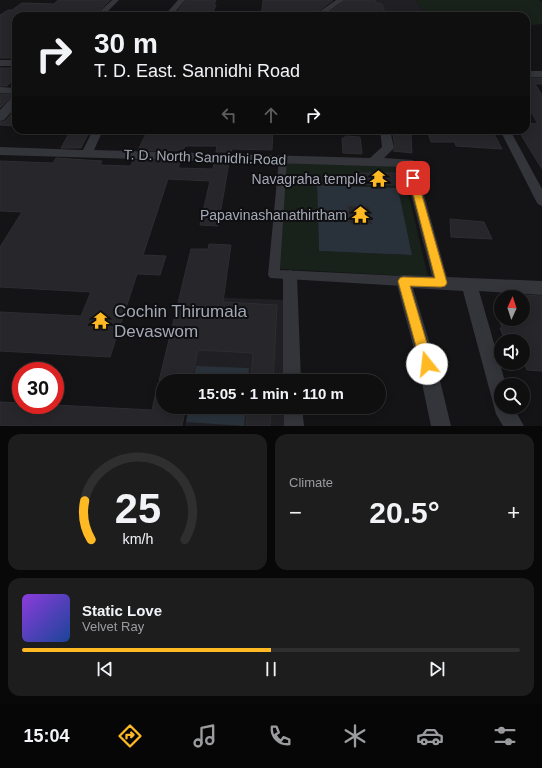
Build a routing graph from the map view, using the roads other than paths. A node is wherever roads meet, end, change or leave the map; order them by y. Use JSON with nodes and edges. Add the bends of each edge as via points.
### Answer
{"nodes":[{"id":1,"x":116,"y":0,"type":"edge"},
{"id":2,"x":182,"y":0,"type":"edge"},
{"id":3,"x":341,"y":0,"type":"edge"},
{"id":4,"x":103,"y":12,"type":"edge"},
{"id":5,"x":172,"y":12,"type":"edge"},
{"id":6,"x":323,"y":12,"type":"edge"},
{"id":7,"x":0,"y":63,"type":"edge"},
{"id":8,"x":12,"y":63,"type":"edge"},
{"id":9,"x":530,"y":74,"type":"edge"},
{"id":10,"x":542,"y":74,"type":"edge"},
{"id":11,"x":0,"y":90,"type":"edge"},
{"id":12,"x":12,"y":90,"type":"edge"},
{"id":13,"x":12,"y":104,"type":"edge"},
{"id":14,"x":0,"y":117,"type":"edge"},
{"id":15,"x":96,"y":134,"type":"edge"},
{"id":16,"x":386,"y":134,"type":"edge"},
{"id":17,"x":507,"y":134,"type":"edge"},
{"id":18,"x":0,"y":151,"type":"edge"},
{"id":19,"x":86,"y":154,"type":"junction"},
{"id":20,"x":284,"y":159,"type":"junction"},
{"id":21,"x":372,"y":162,"type":"junction"},
{"id":22,"x":541,"y":196,"type":"edge"},
{"id":23,"x":282,"y":276,"type":"junction"},
{"id":24,"x":403,"y":281,"type":"junction"},
{"id":25,"x":441,"y":283,"type":"junction"},
{"id":26,"x":469,"y":284,"type":"junction"},
{"id":27,"x":542,"y":288,"type":"edge"},
{"id":28,"x":291,"y":374,"type":"edge"},
{"id":29,"x":495,"y":378,"type":"edge"},
{"id":30,"x":293,"y":414,"type":"edge"},
{"id":31,"x":507,"y":414,"type":"edge"},
{"id":32,"x":294,"y":426,"type":"edge"},
{"id":33,"x":441,"y":426,"type":"edge"},
{"id":34,"x":514,"y":426,"type":"edge"}],
"edges":[{"from":1,"to":4,"type":"street"},
{"from":2,"to":5,"type":"street"},
{"from":3,"to":6,"type":"street"},
{"from":7,"to":8,"type":"street"},
{"from":9,"to":10,"type":"street"},
{"from":11,"to":12,"type":"street"},
{"from":13,"to":14,"type":"street"},
{"from":15,"to":19,"type":"street"},
{"from":16,"to":21,"type":"street","via":[[388,148]]},
{"from":17,"to":22,"type":"street"},
{"from":18,"to":19,"type":"street","name":"T. D. North Sannidhi.Road"},
{"from":19,"to":20,"type":"street","name":"T. D. North Sannidhi.Road"},
{"from":20,"to":21,"type":"street","name":"T. D. North Sannidhi.Road"},
{"from":20,"to":23,"type":"street"},
{"from":21,"to":25,"type":"street","name":"T. D. North Sannidhi.Road","via":[[409,163]]},
{"from":23,"to":24,"type":"street"},
{"from":23,"to":28,"type":"street"},
{"from":24,"to":25,"type":"street"},
{"from":24,"to":33,"type":"street","via":[[427,364]]},
{"from":25,"to":26,"type":"street"},
{"from":26,"to":27,"type":"street"},
{"from":26,"to":29,"type":"street"},
{"from":30,"to":32,"type":"street"},
{"from":31,"to":34,"type":"street"}]}
